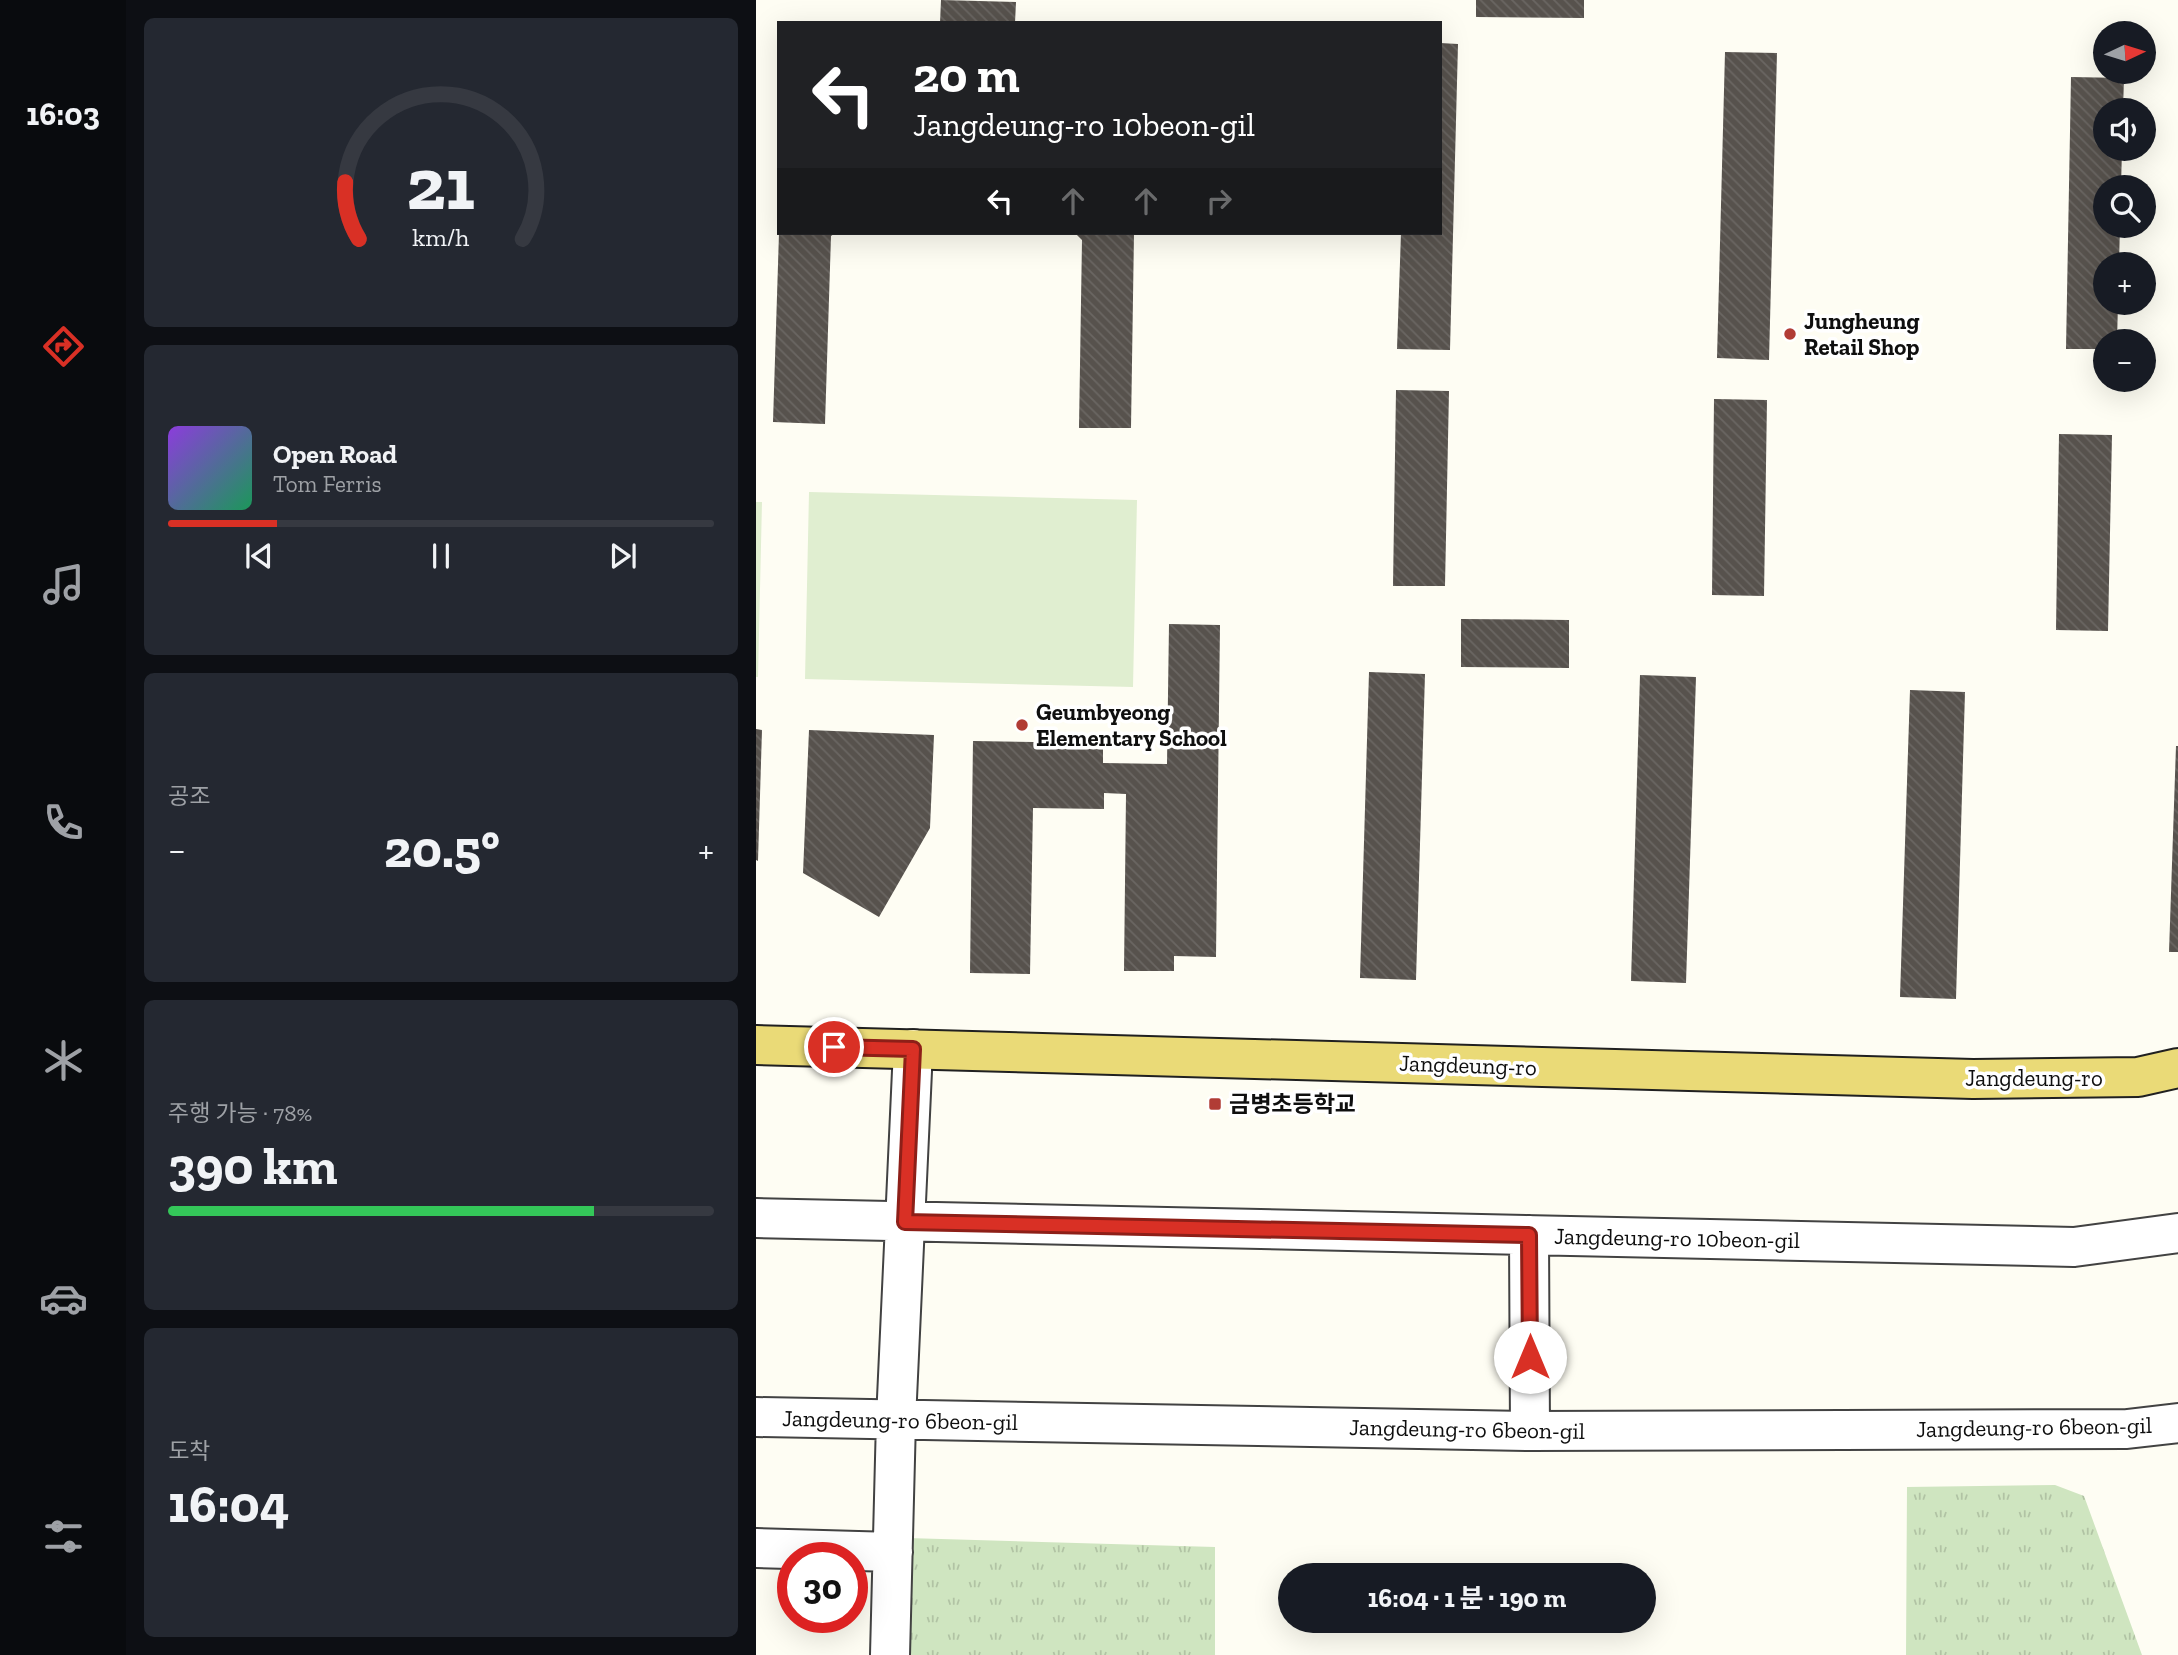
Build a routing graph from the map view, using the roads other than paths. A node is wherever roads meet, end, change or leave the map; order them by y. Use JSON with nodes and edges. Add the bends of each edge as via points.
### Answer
{"nodes":[{"id":1,"x":756,"y":1045,"type":"edge"},
{"id":2,"x":913,"y":1049,"type":"junction"},
{"id":3,"x":2178,"y":1068,"type":"edge"},
{"id":4,"x":756,"y":1218,"type":"edge"},
{"id":5,"x":905,"y":1222,"type":"junction"},
{"id":6,"x":2178,"y":1233,"type":"edge"},
{"id":7,"x":1529,"y":1235,"type":"junction"},
{"id":8,"x":756,"y":1417,"type":"edge"},
{"id":9,"x":896,"y":1420,"type":"junction"},
{"id":10,"x":2178,"y":1423,"type":"edge"},
{"id":11,"x":1530,"y":1431,"type":"junction"},
{"id":12,"x":756,"y":1548,"type":"edge"},
{"id":13,"x":893,"y":1552,"type":"junction"},
{"id":14,"x":890,"y":1655,"type":"edge"}],
"edges":[{"from":1,"to":2,"type":"main road","name":"Jangdeung-ro"},
{"from":2,"to":3,"type":"main road","name":"Jangdeung-ro","via":[[1973,1079],[2138,1077]]},
{"from":2,"to":5,"type":"street"},
{"from":4,"to":5,"type":"street","name":"Jangdeung-ro 10beon-gil"},
{"from":5,"to":7,"type":"street","name":"Jangdeung-ro 10beon-gil"},
{"from":5,"to":9,"type":"street"},
{"from":6,"to":7,"type":"street","name":"Jangdeung-ro 10beon-gil","via":[[2074,1247]]},
{"from":7,"to":11,"type":"street"},
{"from":8,"to":9,"type":"street","name":"Jangdeung-ro 6beon-gil"},
{"from":9,"to":11,"type":"street","name":"Jangdeung-ro 6beon-gil"},
{"from":9,"to":13,"type":"street"},
{"from":10,"to":11,"type":"street","name":"Jangdeung-ro 6beon-gil","via":[[2127,1429]]},
{"from":12,"to":13,"type":"street"},
{"from":13,"to":14,"type":"street"}]}
